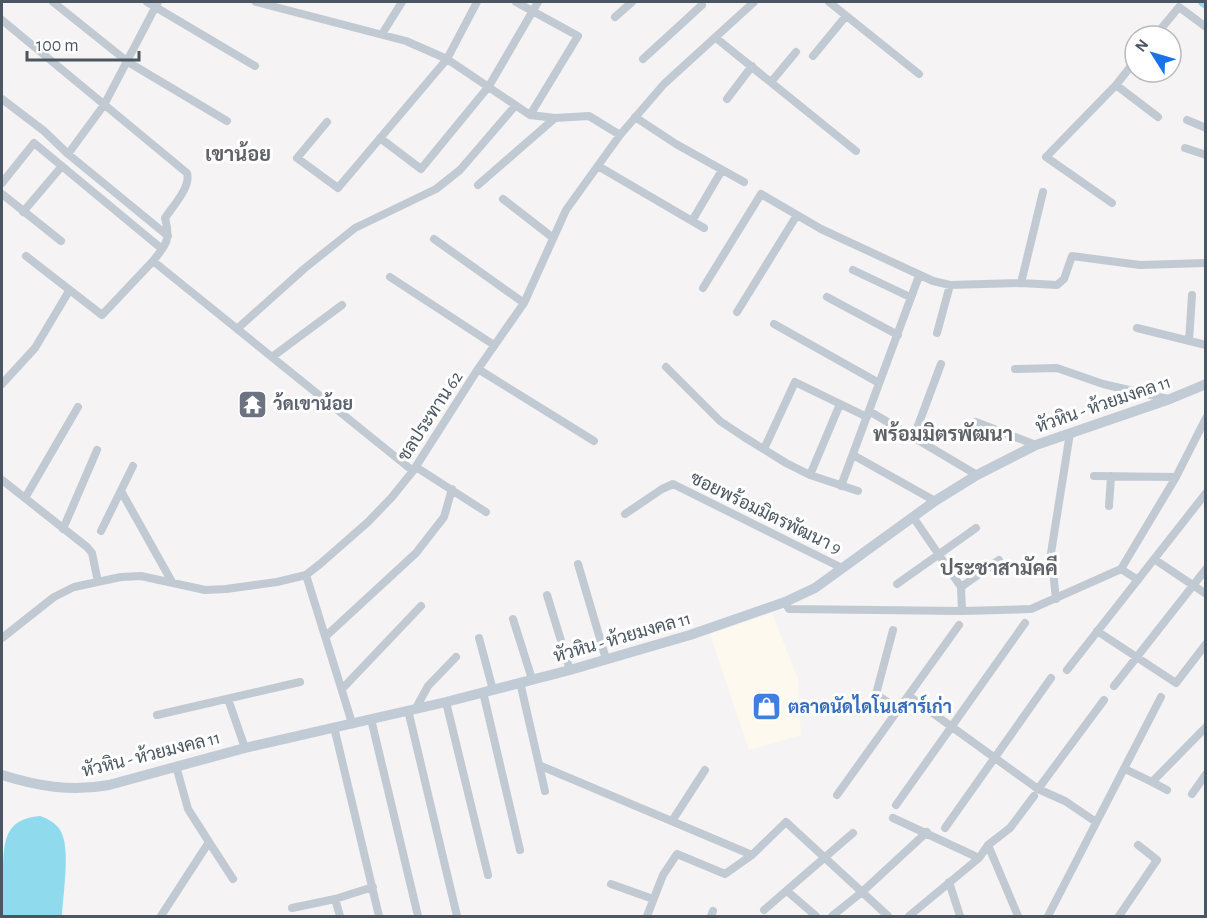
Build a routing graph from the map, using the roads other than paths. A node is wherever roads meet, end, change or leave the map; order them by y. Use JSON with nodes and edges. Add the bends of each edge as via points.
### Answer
{"nodes":[{"id":1,"x":52,"y":2,"type":"edge"},
{"id":2,"x":147,"y":2,"type":"edge"},
{"id":3,"x":256,"y":2,"type":"edge"},
{"id":4,"x":402,"y":2,"type":"edge"},
{"id":5,"x":477,"y":2,"type":"edge"},
{"id":6,"x":516,"y":2,"type":"edge"},
{"id":7,"x":538,"y":2,"type":"edge"},
{"id":8,"x":632,"y":2,"type":"edge"},
{"id":9,"x":754,"y":2,"type":"edge"},
{"id":10,"x":829,"y":2,"type":"edge"},
{"id":11,"x":701,"y":3,"type":"edge"},
{"id":12,"x":157,"y":4,"type":"edge"},
{"id":13,"x":532,"y":10,"type":"junction"},
{"id":14,"x":846,"y":16,"type":"junction"},
{"id":15,"x":615,"y":17,"type":"dead end"},
{"id":16,"x":2,"y":20,"type":"edge"},
{"id":17,"x":1165,"y":24,"type":"edge"},
{"id":18,"x":1206,"y":27,"type":"edge"},
{"id":19,"x":382,"y":33,"type":"junction"},
{"id":20,"x":716,"y":38,"type":"junction"},
{"id":21,"x":796,"y":52,"type":"dead end"},
{"id":22,"x":813,"y":56,"type":"dead end"},
{"id":23,"x":447,"y":59,"type":"junction"},
{"id":24,"x":643,"y":59,"type":"dead end"},
{"id":25,"x":128,"y":62,"type":"junction"},
{"id":26,"x":255,"y":66,"type":"dead end"},
{"id":27,"x":752,"y":66,"type":"junction"},
{"id":28,"x":920,"y":74,"type":"dead end"},
{"id":29,"x":1123,"y":76,"type":"edge"},
{"id":30,"x":771,"y":82,"type":"junction"},
{"id":31,"x":1116,"y":85,"type":"junction"},
{"id":32,"x":489,"y":86,"type":"junction"},
{"id":33,"x":2,"y":99,"type":"edge"},
{"id":34,"x":727,"y":99,"type":"dead end"},
{"id":35,"x":104,"y":105,"type":"junction"},
{"id":36,"x":515,"y":106,"type":"junction"},
{"id":37,"x":530,"y":115,"type":"junction"},
{"id":38,"x":635,"y":117,"type":"junction"},
{"id":39,"x":1158,"y":117,"type":"dead end"},
{"id":40,"x":555,"y":118,"type":"junction"},
{"id":41,"x":1187,"y":120,"type":"dead end"},
{"id":42,"x":227,"y":121,"type":"dead end"},
{"id":43,"x":327,"y":122,"type":"dead end"},
{"id":44,"x":1206,"y":128,"type":"edge"},
{"id":45,"x":620,"y":135,"type":"junction"},
{"id":46,"x":380,"y":138,"type":"junction"},
{"id":47,"x":1185,"y":148,"type":"dead end"},
{"id":48,"x":856,"y":151,"type":"dead end"},
{"id":49,"x":68,"y":154,"type":"junction"},
{"id":50,"x":1206,"y":155,"type":"edge"},
{"id":51,"x":62,"y":166,"type":"junction"},
{"id":52,"x":598,"y":166,"type":"junction"},
{"id":53,"x":722,"y":170,"type":"junction"},
{"id":54,"x":744,"y":182,"type":"dead end"},
{"id":55,"x":2,"y":183,"type":"edge"},
{"id":56,"x":478,"y":185,"type":"dead end"},
{"id":57,"x":1043,"y":192,"type":"dead end"},
{"id":58,"x":2,"y":194,"type":"edge"},
{"id":59,"x":503,"y":199,"type":"dead end"},
{"id":60,"x":1112,"y":203,"type":"dead end"},
{"id":61,"x":24,"y":212,"type":"junction"},
{"id":62,"x":797,"y":215,"type":"junction"},
{"id":63,"x":692,"y":221,"type":"junction"},
{"id":64,"x":704,"y":228,"type":"dead end"},
{"id":65,"x":168,"y":236,"type":"junction"},
{"id":66,"x":552,"y":237,"type":"junction"},
{"id":67,"x":434,"y":239,"type":"dead end"},
{"id":68,"x":61,"y":241,"type":"dead end"},
{"id":69,"x":162,"y":249,"type":"junction"},
{"id":70,"x":26,"y":256,"type":"dead end"},
{"id":71,"x":153,"y":261,"type":"junction"},
{"id":72,"x":1206,"y":263,"type":"edge"},
{"id":73,"x":853,"y":270,"type":"dead end"},
{"id":74,"x":919,"y":276,"type":"junction"},
{"id":75,"x":390,"y":277,"type":"dead end"},
{"id":76,"x":1021,"y":283,"type":"junction"},
{"id":77,"x":950,"y":285,"type":"junction"},
{"id":78,"x":703,"y":288,"type":"dead end"},
{"id":79,"x":69,"y":291,"type":"junction"},
{"id":80,"x":1192,"y":295,"type":"dead end"},
{"id":81,"x":827,"y":297,"type":"dead end"},
{"id":82,"x":910,"y":297,"type":"junction"},
{"id":83,"x":524,"y":303,"type":"junction"},
{"id":84,"x":342,"y":305,"type":"dead end"},
{"id":85,"x":737,"y":312,"type":"dead end"},
{"id":86,"x":774,"y":324,"type":"dead end"},
{"id":87,"x":1137,"y":327,"type":"dead end"},
{"id":88,"x":237,"y":329,"type":"junction"},
{"id":89,"x":937,"y":333,"type":"dead end"},
{"id":90,"x":898,"y":335,"type":"junction"},
{"id":91,"x":1189,"y":341,"type":"junction"},
{"id":92,"x":494,"y":345,"type":"junction"},
{"id":93,"x":1206,"y":345,"type":"edge"},
{"id":94,"x":272,"y":357,"type":"junction"},
{"id":95,"x":940,"y":364,"type":"dead end"},
{"id":96,"x":666,"y":367,"type":"dead end"},
{"id":97,"x":478,"y":369,"type":"junction"},
{"id":98,"x":1015,"y":369,"type":"dead end"},
{"id":99,"x":879,"y":383,"type":"junction"},
{"id":100,"x":2,"y":384,"type":"edge"},
{"id":101,"x":1206,"y":384,"type":"edge"},
{"id":102,"x":1170,"y":399,"type":"junction"},
{"id":103,"x":840,"y":404,"type":"junction"},
{"id":104,"x":78,"y":407,"type":"dead end"},
{"id":105,"x":868,"y":414,"type":"junction"},
{"id":106,"x":1206,"y":418,"type":"edge"},
{"id":107,"x":976,"y":422,"type":"dead end"},
{"id":108,"x":1070,"y":433,"type":"junction"},
{"id":109,"x":913,"y":439,"type":"junction"},
{"id":110,"x":594,"y":441,"type":"dead end"},
{"id":111,"x":1036,"y":445,"type":"junction"},
{"id":112,"x":764,"y":449,"type":"junction"},
{"id":113,"x":97,"y":450,"type":"dead end"},
{"id":114,"x":853,"y":455,"type":"junction"},
{"id":115,"x":133,"y":466,"type":"dead end"},
{"id":116,"x":415,"y":469,"type":"junction"},
{"id":117,"x":810,"y":475,"type":"junction"},
{"id":118,"x":977,"y":475,"type":"junction"},
{"id":119,"x":1094,"y":476,"type":"dead end"},
{"id":120,"x":1111,"y":476,"type":"junction"},
{"id":121,"x":1176,"y":477,"type":"junction"},
{"id":122,"x":2,"y":480,"type":"edge"},
{"id":123,"x":841,"y":486,"type":"junction"},
{"id":124,"x":452,"y":489,"type":"junction"},
{"id":125,"x":121,"y":491,"type":"junction"},
{"id":126,"x":858,"y":491,"type":"dead end"},
{"id":127,"x":1206,"y":493,"type":"edge"},
{"id":128,"x":25,"y":498,"type":"junction"},
{"id":129,"x":935,"y":501,"type":"junction"},
{"id":130,"x":1109,"y":506,"type":"dead end"},
{"id":131,"x":486,"y":512,"type":"dead end"},
{"id":132,"x":626,"y":514,"type":"dead end"},
{"id":133,"x":913,"y":517,"type":"junction"},
{"id":134,"x":976,"y":528,"type":"dead end"},
{"id":135,"x":63,"y":529,"type":"junction"},
{"id":136,"x":101,"y":531,"type":"dead end"},
{"id":137,"x":940,"y":554,"type":"junction"},
{"id":138,"x":1154,"y":559,"type":"junction"},
{"id":139,"x":999,"y":561,"type":"dead end"},
{"id":140,"x":578,"y":564,"type":"dead end"},
{"id":141,"x":842,"y":568,"type":"junction"},
{"id":142,"x":1121,"y":569,"type":"junction"},
{"id":143,"x":1206,"y":569,"type":"edge"},
{"id":144,"x":306,"y":575,"type":"junction"},
{"id":145,"x":1138,"y":580,"type":"junction"},
{"id":146,"x":98,"y":582,"type":"junction"},
{"id":147,"x":172,"y":582,"type":"junction"},
{"id":148,"x":897,"y":584,"type":"dead end"},
{"id":149,"x":1193,"y":585,"type":"junction"},
{"id":150,"x":961,"y":587,"type":"junction"},
{"id":151,"x":1206,"y":594,"type":"edge"},
{"id":152,"x":548,"y":595,"type":"dead end"},
{"id":153,"x":1056,"y":599,"type":"junction"},
{"id":154,"x":785,"y":602,"type":"junction"},
{"id":155,"x":421,"y":606,"type":"dead end"},
{"id":156,"x":962,"y":611,"type":"junction"},
{"id":157,"x":513,"y":619,"type":"dead end"},
{"id":158,"x":1025,"y":624,"type":"dead end"},
{"id":159,"x":959,"y":626,"type":"dead end"},
{"id":160,"x":893,"y":630,"type":"dead end"},
{"id":161,"x":1097,"y":631,"type":"junction"},
{"id":162,"x":326,"y":636,"type":"junction"},
{"id":163,"x":479,"y":638,"type":"dead end"},
{"id":164,"x":2,"y":639,"type":"edge"},
{"id":165,"x":1206,"y":644,"type":"edge"},
{"id":166,"x":1138,"y":656,"type":"junction"},
{"id":167,"x":456,"y":657,"type":"dead end"},
{"id":168,"x":606,"y":659,"type":"junction"},
{"id":169,"x":570,"y":670,"type":"junction"},
{"id":170,"x":1067,"y":670,"type":"dead end"},
{"id":171,"x":1051,"y":678,"type":"dead end"},
{"id":172,"x":532,"y":679,"type":"junction"},
{"id":173,"x":300,"y":682,"type":"dead end"},
{"id":174,"x":520,"y":682,"type":"junction"},
{"id":175,"x":1114,"y":686,"type":"dead end"},
{"id":176,"x":342,"y":689,"type":"junction"},
{"id":177,"x":488,"y":691,"type":"junction"},
{"id":178,"x":909,"y":696,"type":"junction"},
{"id":179,"x":1161,"y":698,"type":"dead end"},
{"id":180,"x":228,"y":699,"type":"junction"},
{"id":181,"x":1104,"y":700,"type":"dead end"},
{"id":182,"x":446,"y":702,"type":"junction"},
{"id":183,"x":412,"y":709,"type":"junction"},
{"id":184,"x":899,"y":710,"type":"junction"},
{"id":185,"x":157,"y":715,"type":"dead end"},
{"id":186,"x":371,"y":719,"type":"junction"},
{"id":187,"x":352,"y":723,"type":"junction"},
{"id":188,"x":953,"y":727,"type":"junction"},
{"id":189,"x":1206,"y":727,"type":"edge"},
{"id":190,"x":334,"y":728,"type":"junction"},
{"id":191,"x":245,"y":748,"type":"junction"},
{"id":192,"x":996,"y":758,"type":"junction"},
{"id":193,"x":176,"y":766,"type":"junction"},
{"id":194,"x":541,"y":766,"type":"junction"},
{"id":195,"x":1125,"y":769,"type":"junction"},
{"id":196,"x":705,"y":770,"type":"dead end"},
{"id":197,"x":1206,"y":774,"type":"edge"},
{"id":198,"x":2,"y":775,"type":"edge"},
{"id":199,"x":1152,"y":782,"type":"junction"},
{"id":200,"x":1167,"y":790,"type":"dead end"},
{"id":201,"x":545,"y":791,"type":"dead end"},
{"id":202,"x":1036,"y":792,"type":"junction"},
{"id":203,"x":1192,"y":794,"type":"dead end"},
{"id":204,"x":837,"y":795,"type":"dead end"},
{"id":205,"x":896,"y":805,"type":"dead end"},
{"id":206,"x":893,"y":818,"type":"dead end"},
{"id":207,"x":672,"y":821,"type":"junction"},
{"id":208,"x":1096,"y":822,"type":"junction"},
{"id":209,"x":945,"y":828,"type":"dead end"},
{"id":210,"x":927,"y":832,"type":"junction"},
{"id":211,"x":853,"y":833,"type":"dead end"},
{"id":212,"x":209,"y":842,"type":"junction"},
{"id":213,"x":988,"y":845,"type":"junction"},
{"id":214,"x":1138,"y":845,"type":"dead end"},
{"id":215,"x":520,"y":850,"type":"dead end"},
{"id":216,"x":752,"y":855,"type":"junction"},
{"id":217,"x":825,"y":858,"type":"junction"},
{"id":218,"x":979,"y":858,"type":"junction"},
{"id":219,"x":488,"y":875,"type":"dead end"},
{"id":220,"x":233,"y":879,"type":"dead end"},
{"id":221,"x":949,"y":882,"type":"junction"},
{"id":222,"x":611,"y":884,"type":"dead end"},
{"id":223,"x":373,"y":887,"type":"junction"},
{"id":224,"x":787,"y":891,"type":"junction"},
{"id":225,"x":862,"y":892,"type":"junction"},
{"id":226,"x":335,"y":898,"type":"junction"},
{"id":227,"x":653,"y":899,"type":"junction"},
{"id":228,"x":292,"y":908,"type":"dead end"},
{"id":229,"x":764,"y":910,"type":"dead end"},
{"id":230,"x":161,"y":916,"type":"edge"},
{"id":231,"x":340,"y":916,"type":"edge"},
{"id":232,"x":379,"y":916,"type":"edge"},
{"id":233,"x":418,"y":916,"type":"edge"},
{"id":234,"x":457,"y":916,"type":"edge"},
{"id":235,"x":647,"y":916,"type":"edge"},
{"id":236,"x":816,"y":916,"type":"edge"},
{"id":237,"x":832,"y":916,"type":"edge"},
{"id":238,"x":888,"y":916,"type":"edge"},
{"id":239,"x":909,"y":916,"type":"edge"},
{"id":240,"x":960,"y":916,"type":"edge"},
{"id":241,"x":1018,"y":916,"type":"edge"},
{"id":242,"x":1048,"y":916,"type":"edge"},
{"id":243,"x":1119,"y":916,"type":"edge"}],
"edges":[{"from":1,"to":25,"type":"street"},
{"from":2,"to":12,"type":"street"},
{"from":3,"to":19,"type":"street"},
{"from":4,"to":19,"type":"street"},
{"from":5,"to":23,"type":"street"},
{"from":6,"to":13,"type":"street"},
{"from":7,"to":13,"type":"street"},
{"from":8,"to":15,"type":"street"},
{"from":9,"to":20,"type":"street","name":"ชลประทาน 62"},
{"from":10,"to":14,"type":"street"},
{"from":11,"to":24,"type":"street"},
{"from":12,"to":25,"type":"street"},
{"from":12,"to":26,"type":"street"},
{"from":13,"to":32,"type":"street"},
{"from":13,"to":37,"type":"street","via":[[578,36]]},
{"from":14,"to":22,"type":"street"},
{"from":14,"to":28,"type":"street"},
{"from":16,"to":35,"type":"street"},
{"from":17,"to":18,"type":"street","via":[[1179,7]]},
{"from":19,"to":23,"type":"street"},
{"from":20,"to":27,"type":"street"},
{"from":20,"to":38,"type":"street","name":"ชลประทาน 62","via":[[664,84]]},
{"from":21,"to":30,"type":"street"},
{"from":23,"to":32,"type":"street"},
{"from":23,"to":46,"type":"street"},
{"from":25,"to":35,"type":"street"},
{"from":25,"to":42,"type":"street"},
{"from":27,"to":30,"type":"street"},
{"from":27,"to":34,"type":"street"},
{"from":29,"to":31,"type":"street"},
{"from":30,"to":48,"type":"street"},
{"from":31,"to":39,"type":"street"},
{"from":31,"to":60,"type":"street","via":[[1046,157]]},
{"from":32,"to":36,"type":"street"},
{"from":32,"to":46,"type":"street","via":[[421,169]]},
{"from":33,"to":49,"type":"street"},
{"from":35,"to":49,"type":"street"},
{"from":35,"to":65,"type":"street","via":[[187,172],[185,187],[165,218]]},
{"from":36,"to":37,"type":"street"},
{"from":36,"to":88,"type":"street","via":[[460,170],[436,189],[355,228]]},
{"from":37,"to":40,"type":"street"},
{"from":38,"to":45,"type":"street","name":"ชลประทาน 62"},
{"from":38,"to":53,"type":"street"},
{"from":40,"to":45,"type":"street","via":[[589,116]]},
{"from":40,"to":56,"type":"street"},
{"from":41,"to":44,"type":"street"},
{"from":43,"to":46,"type":"street","via":[[297,158],[338,188]]},
{"from":45,"to":52,"type":"street","name":"ชลประทาน 62"},
{"from":47,"to":50,"type":"street"},
{"from":49,"to":65,"type":"street"},
{"from":51,"to":55,"type":"street","via":[[34,143]]},
{"from":51,"to":61,"type":"street"},
{"from":51,"to":69,"type":"street"},
{"from":52,"to":63,"type":"street"},
{"from":52,"to":66,"type":"street","name":"ชลประทาน 62"},
{"from":53,"to":54,"type":"street"},
{"from":53,"to":63,"type":"street"},
{"from":57,"to":76,"type":"street"},
{"from":58,"to":61,"type":"street"},
{"from":59,"to":66,"type":"street"},
{"from":61,"to":68,"type":"street"},
{"from":62,"to":74,"type":"street"},
{"from":62,"to":78,"type":"street","via":[[761,195]]},
{"from":62,"to":85,"type":"street"},
{"from":63,"to":64,"type":"street"},
{"from":65,"to":69,"type":"street"},
{"from":66,"to":83,"type":"street","name":"ชลประทาน 62"},
{"from":67,"to":83,"type":"street"},
{"from":69,"to":71,"type":"street"},
{"from":70,"to":79,"type":"street"},
{"from":71,"to":79,"type":"street","via":[[102,315]]},
{"from":71,"to":88,"type":"street"},
{"from":72,"to":76,"type":"street","via":[[1140,266],[1072,256],[1064,279],[1057,285]]},
{"from":73,"to":82,"type":"street"},
{"from":74,"to":77,"type":"street"},
{"from":74,"to":82,"type":"street"},
{"from":75,"to":92,"type":"street"},
{"from":76,"to":77,"type":"street"},
{"from":77,"to":89,"type":"street"},
{"from":79,"to":100,"type":"street","via":[[35,348]]},
{"from":80,"to":91,"type":"street"},
{"from":81,"to":90,"type":"street"},
{"from":82,"to":90,"type":"street"},
{"from":83,"to":92,"type":"street","name":"ชลประทาน 62"},
{"from":84,"to":94,"type":"street"},
{"from":86,"to":99,"type":"street"},
{"from":87,"to":91,"type":"street"},
{"from":88,"to":94,"type":"street"},
{"from":90,"to":99,"type":"street"},
{"from":91,"to":93,"type":"street"},
{"from":92,"to":97,"type":"street","name":"ชลประทาน 62"},
{"from":94,"to":116,"type":"street"},
{"from":95,"to":109,"type":"street"},
{"from":96,"to":112,"type":"street","via":[[720,421]]},
{"from":97,"to":110,"type":"street"},
{"from":97,"to":116,"type":"street","name":"ชลประทาน 62"},
{"from":98,"to":102,"type":"street","via":[[1057,368],[1103,384]]},
{"from":99,"to":105,"type":"street"},
{"from":101,"to":102,"type":"street","name":"หัวหิน - ห้วยมงคล 11"},
{"from":102,"to":108,"type":"street","name":"หัวหิน - ห้วยมงคล 11"},
{"from":103,"to":105,"type":"street"},
{"from":103,"to":112,"type":"street","via":[[795,382]]},
{"from":103,"to":117,"type":"street"},
{"from":104,"to":128,"type":"street"},
{"from":105,"to":109,"type":"street"},
{"from":105,"to":114,"type":"street"},
{"from":106,"to":121,"type":"street"},
{"from":107,"to":111,"type":"street"},
{"from":108,"to":111,"type":"street","name":"หัวหิน - ห้วยมงคล 11"},
{"from":108,"to":153,"type":"street","via":[[1051,553]]},
{"from":109,"to":118,"type":"street"},
{"from":111,"to":118,"type":"street","name":"หัวหิน - ห้วยมงคล 11"},
{"from":112,"to":117,"type":"street"},
{"from":113,"to":135,"type":"street"},
{"from":114,"to":123,"type":"street"},
{"from":114,"to":129,"type":"street"},
{"from":115,"to":125,"type":"street"},
{"from":116,"to":124,"type":"street"},
{"from":116,"to":144,"type":"street","name":"ชลประทาน 62","via":[[368,522]]},
{"from":117,"to":123,"type":"street"},
{"from":118,"to":129,"type":"street","name":"หัวหิน - ห้วยมงคล 11"},
{"from":119,"to":120,"type":"street"},
{"from":120,"to":121,"type":"street"},
{"from":120,"to":130,"type":"street"},
{"from":121,"to":142,"type":"street"},
{"from":122,"to":128,"type":"street"},
{"from":123,"to":126,"type":"street"},
{"from":124,"to":131,"type":"street"},
{"from":124,"to":162,"type":"street","via":[[444,517],[416,553]]},
{"from":125,"to":136,"type":"street"},
{"from":125,"to":147,"type":"street"},
{"from":127,"to":138,"type":"street"},
{"from":128,"to":135,"type":"street"},
{"from":129,"to":133,"type":"street","name":"หัวหิน - ห้วยมงคล 11"},
{"from":132,"to":141,"type":"street","name":"ซอยพร้อมมิตรพัฒนา 9","via":[[668,485],[677,486]]},
{"from":133,"to":137,"type":"street"},
{"from":133,"to":141,"type":"street","name":"หัวหิน - ห้วยมงคล 11"},
{"from":134,"to":137,"type":"street"},
{"from":135,"to":146,"type":"street","via":[[92,553]]},
{"from":137,"to":148,"type":"street"},
{"from":137,"to":150,"type":"street"},
{"from":138,"to":145,"type":"street"},
{"from":138,"to":149,"type":"street"},
{"from":139,"to":150,"type":"street"},
{"from":140,"to":168,"type":"street"},
{"from":141,"to":154,"type":"street","name":"หัวหิน - ห้วยมงคล 11","via":[[815,588]]},
{"from":142,"to":145,"type":"street"},
{"from":142,"to":153,"type":"street"},
{"from":143,"to":149,"type":"street"},
{"from":144,"to":147,"type":"street","name":"ชลประทาน 62","via":[[226,590],[205,590]]},
{"from":144,"to":162,"type":"street"},
{"from":145,"to":161,"type":"street"},
{"from":146,"to":147,"type":"street","name":"ชลประทาน 62","via":[[141,576]]},
{"from":146,"to":164,"type":"street","name":"ชลประทาน 62","via":[[74,587],[54,597]]},
{"from":149,"to":151,"type":"street"},
{"from":149,"to":166,"type":"street"},
{"from":150,"to":156,"type":"street"},
{"from":152,"to":169,"type":"street"},
{"from":153,"to":156,"type":"street","via":[[1031,609]]},
{"from":154,"to":156,"type":"street","via":[[789,609]]},
{"from":154,"to":168,"type":"street","name":"หัวหิน - ห้วยมงคล 11"},
{"from":155,"to":176,"type":"street"},
{"from":157,"to":172,"type":"street"},
{"from":158,"to":188,"type":"street"},
{"from":159,"to":178,"type":"street"},
{"from":160,"to":184,"type":"street","via":[[876,694]]},
{"from":161,"to":166,"type":"street"},
{"from":161,"to":170,"type":"street"},
{"from":162,"to":176,"type":"street"},
{"from":163,"to":177,"type":"street"},
{"from":165,"to":166,"type":"street","via":[[1176,683]]},
{"from":166,"to":175,"type":"street"},
{"from":167,"to":183,"type":"street"},
{"from":168,"to":169,"type":"street","name":"หัวหิน - ห้วยมงคล 11"},
{"from":169,"to":172,"type":"street","name":"หัวหิน - ห้วยมงคล 11"},
{"from":171,"to":192,"type":"street"},
{"from":172,"to":174,"type":"street","name":"หัวหิน - ห้วยมงคล 11"},
{"from":173,"to":180,"type":"street"},
{"from":174,"to":177,"type":"street","name":"หัวหิน - ห้วยมงคล 11"},
{"from":174,"to":194,"type":"street"},
{"from":176,"to":187,"type":"street"},
{"from":177,"to":182,"type":"street","name":"หัวหิน - ห้วยมงคล 11"},
{"from":177,"to":215,"type":"street"},
{"from":178,"to":184,"type":"street"},
{"from":178,"to":188,"type":"street"},
{"from":179,"to":195,"type":"street"},
{"from":180,"to":185,"type":"street"},
{"from":180,"to":191,"type":"street"},
{"from":181,"to":202,"type":"street"},
{"from":182,"to":183,"type":"street","name":"หัวหิน - ห้วยมงคล 11"},
{"from":182,"to":219,"type":"street"},
{"from":183,"to":186,"type":"street","name":"หัวหิน - ห้วยมงคล 11"},
{"from":183,"to":234,"type":"street"},
{"from":184,"to":204,"type":"street"},
{"from":186,"to":187,"type":"street","name":"หัวหิน - ห้วยมงคล 11"},
{"from":186,"to":233,"type":"street"},
{"from":187,"to":190,"type":"street","name":"หัวหิน - ห้วยมงคล 11"},
{"from":188,"to":192,"type":"street"},
{"from":188,"to":205,"type":"street"},
{"from":189,"to":199,"type":"street"},
{"from":190,"to":191,"type":"street","name":"หัวหิน - ห้วยมงคล 11"},
{"from":190,"to":223,"type":"street"},
{"from":191,"to":193,"type":"street","name":"หัวหิน - ห้วยมงคล 11"},
{"from":192,"to":202,"type":"street"},
{"from":192,"to":209,"type":"street"},
{"from":193,"to":198,"type":"street","name":"หัวหิน - ห้วยมงคล 11","via":[[89,789],[52,788]]},
{"from":193,"to":212,"type":"street","via":[[188,809]]},
{"from":194,"to":201,"type":"street"},
{"from":194,"to":207,"type":"street"},
{"from":195,"to":199,"type":"street"},
{"from":195,"to":208,"type":"street"},
{"from":196,"to":207,"type":"street"},
{"from":197,"to":203,"type":"street"},
{"from":199,"to":200,"type":"street"},
{"from":202,"to":208,"type":"street","via":[[1065,801]]},
{"from":202,"to":213,"type":"street","via":[[1010,828]]},
{"from":206,"to":210,"type":"street"},
{"from":207,"to":216,"type":"street"},
{"from":208,"to":242,"type":"street"},
{"from":210,"to":218,"type":"street"},
{"from":210,"to":225,"type":"street"},
{"from":211,"to":217,"type":"street"},
{"from":212,"to":220,"type":"street"},
{"from":212,"to":230,"type":"street"},
{"from":213,"to":218,"type":"street"},
{"from":213,"to":241,"type":"street"},
{"from":214,"to":243,"type":"street","via":[[1158,860]]},
{"from":216,"to":217,"type":"street","via":[[786,822]]},
{"from":216,"to":227,"type":"street","via":[[724,874],[677,854]]},
{"from":217,"to":224,"type":"street"},
{"from":217,"to":225,"type":"street"},
{"from":218,"to":221,"type":"street"},
{"from":221,"to":239,"type":"street"},
{"from":221,"to":240,"type":"street"},
{"from":222,"to":227,"type":"street"},
{"from":223,"to":226,"type":"street"},
{"from":223,"to":232,"type":"street"},
{"from":224,"to":229,"type":"street"},
{"from":224,"to":236,"type":"street"},
{"from":225,"to":237,"type":"street"},
{"from":225,"to":238,"type":"street"},
{"from":226,"to":228,"type":"street"},
{"from":226,"to":231,"type":"street"},
{"from":227,"to":235,"type":"street"}]}
